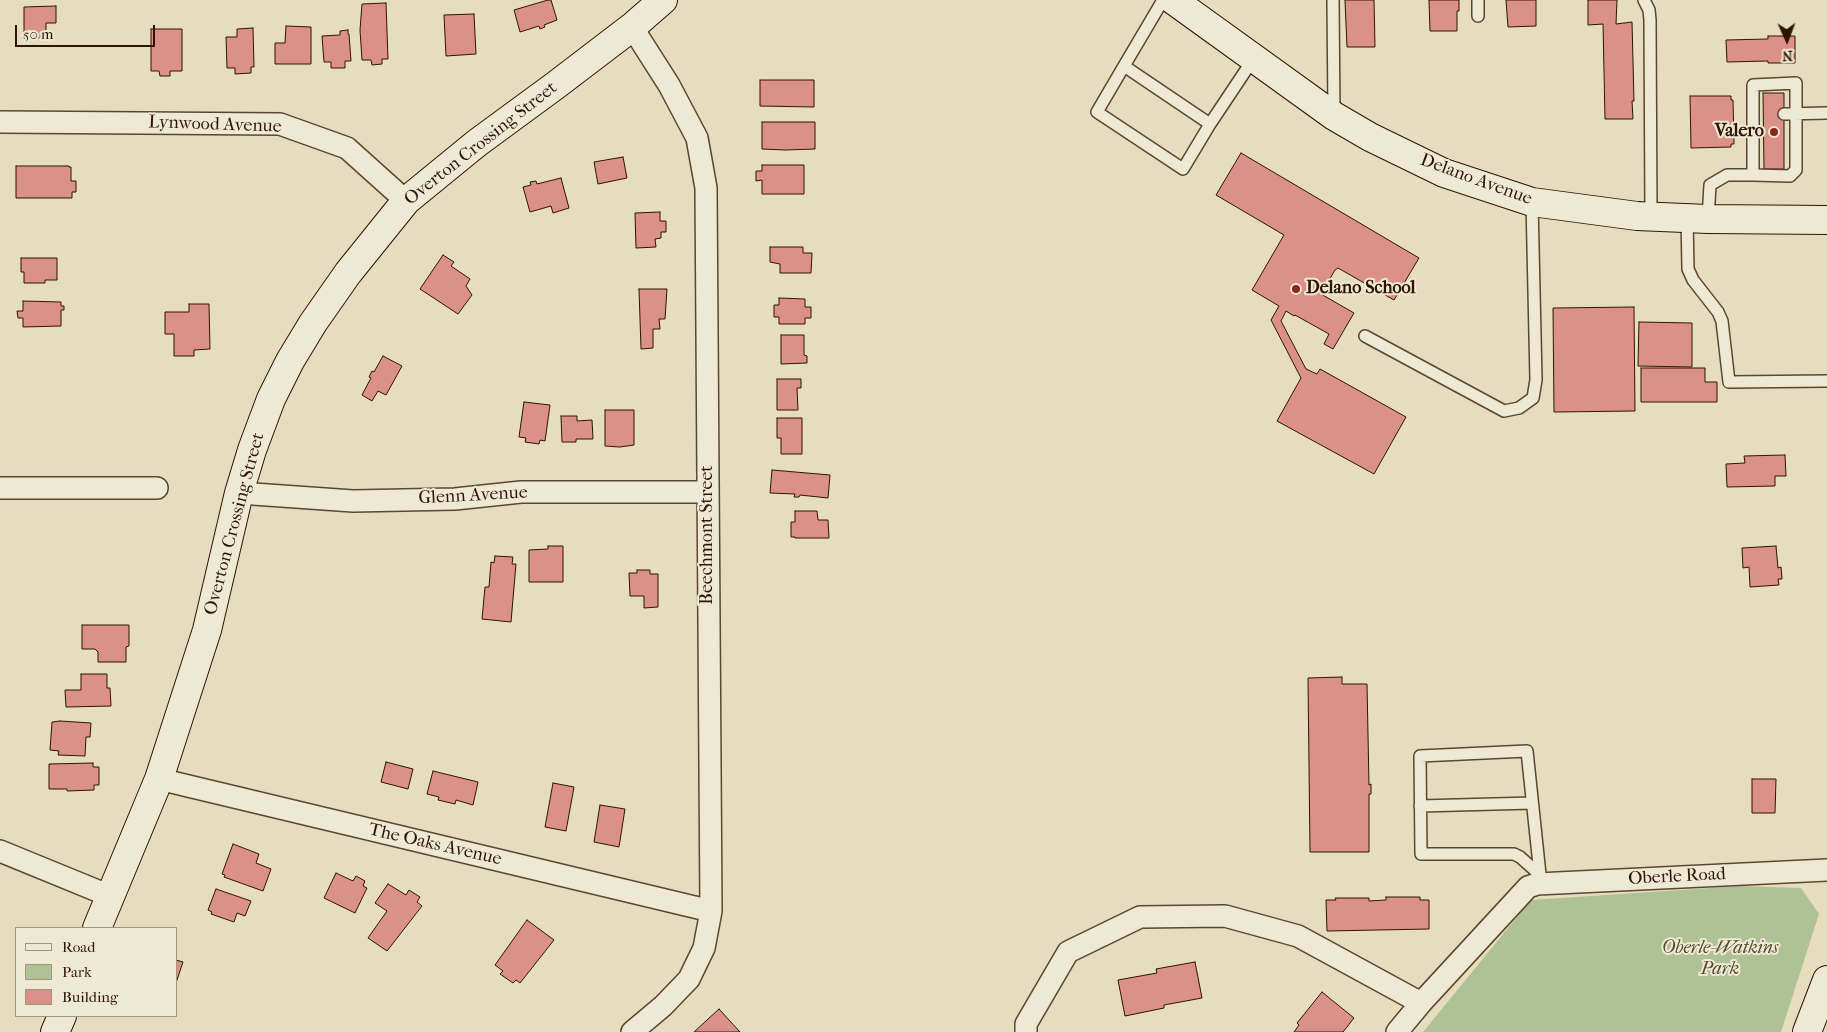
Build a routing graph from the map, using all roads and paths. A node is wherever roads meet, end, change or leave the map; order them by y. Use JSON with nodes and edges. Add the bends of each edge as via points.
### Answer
{"nodes":[{"id":1,"x":663,"y":0,"type":"edge"},
{"id":2,"x":1163,"y":0,"type":"edge"},
{"id":3,"x":1173,"y":0,"type":"edge"},
{"id":4,"x":1333,"y":0,"type":"edge"},
{"id":5,"x":1478,"y":0,"type":"edge"},
{"id":6,"x":1644,"y":0,"type":"edge"},
{"id":7,"x":1478,"y":16,"type":"dead end"},
{"id":8,"x":632,"y":27,"type":"junction"},
{"id":9,"x":1254,"y":58,"type":"junction"},
{"id":10,"x":1124,"y":66,"type":"junction"},
{"id":11,"x":1827,"y":113,"type":"edge"},
{"id":12,"x":1784,"y":114,"type":"dead end"},
{"id":13,"x":1796,"y":114,"type":"junction"},
{"id":14,"x":1334,"y":116,"type":"junction"},
{"id":15,"x":0,"y":122,"type":"edge"},
{"id":16,"x":1210,"y":124,"type":"junction"},
{"id":17,"x":1784,"y":150,"type":"dead end"},
{"id":18,"x":1796,"y":150,"type":"junction"},
{"id":19,"x":1753,"y":175,"type":"junction"},
{"id":20,"x":406,"y":201,"type":"junction"},
{"id":21,"x":1532,"y":202,"type":"junction"},
{"id":22,"x":1651,"y":217,"type":"junction"},
{"id":23,"x":1697,"y":218,"type":"junction"},
{"id":24,"x":1827,"y":220,"type":"edge"},
{"id":25,"x":1365,"y":336,"type":"dead end"},
{"id":26,"x":1827,"y":381,"type":"edge"},
{"id":27,"x":0,"y":488,"type":"edge"},
{"id":28,"x":157,"y":488,"type":"dead end"},
{"id":29,"x":707,"y":492,"type":"junction"},
{"id":30,"x":239,"y":493,"type":"junction"},
{"id":31,"x":159,"y":779,"type":"junction"},
{"id":32,"x":1532,"y":803,"type":"junction"},
{"id":33,"x":1420,"y":806,"type":"junction"},
{"id":34,"x":0,"y":852,"type":"edge"},
{"id":35,"x":1827,"y":870,"type":"edge"},
{"id":36,"x":1536,"y":881,"type":"junction"},
{"id":37,"x":110,"y":896,"type":"junction"},
{"id":38,"x":711,"y":911,"type":"junction"},
{"id":39,"x":97,"y":927,"type":"edge"},
{"id":40,"x":1827,"y":980,"type":"edge"},
{"id":41,"x":1421,"y":1002,"type":"junction"},
{"id":42,"x":62,"y":1017,"type":"edge"},
{"id":43,"x":55,"y":1032,"type":"edge"},
{"id":44,"x":632,"y":1032,"type":"edge"},
{"id":45,"x":1026,"y":1032,"type":"edge"},
{"id":46,"x":1397,"y":1032,"type":"edge"},
{"id":47,"x":1807,"y":1032,"type":"edge"}],
"edges":[{"from":1,"to":8,"type":"main road","name":"Overton Crossing Street"},
{"from":2,"to":10,"type":"lane"},
{"from":3,"to":9,"type":"main road","name":"Delano Avenue"},
{"from":4,"to":14,"type":"lane"},
{"from":5,"to":7,"type":"lane"},
{"from":6,"to":22,"type":"lane","via":[[1650,20]]},
{"from":8,"to":20,"type":"main road","name":"Overton Crossing Street"},
{"from":8,"to":29,"type":"street","name":"Beechmont Street","via":[[669,85],[697,138],[706,188]]},
{"from":9,"to":14,"type":"main road","name":"Delano Avenue"},
{"from":9,"to":16,"type":"lane"},
{"from":10,"to":16,"type":"lane"},
{"from":10,"to":16,"type":"lane","via":[[1097,112],[1183,170]]},
{"from":11,"to":13,"type":"lane"},
{"from":12,"to":13,"type":"lane"},
{"from":13,"to":18,"type":"lane"},
{"from":13,"to":19,"type":"lane","via":[[1796,83],[1753,85],[1758,115],[1758,150]]},
{"from":14,"to":21,"type":"main road","name":"Delano Avenue","via":[[1444,173]]},
{"from":15,"to":20,"type":"street","name":"Lynwood Avenue","via":[[280,124],[347,148]]},
{"from":17,"to":18,"type":"lane"},
{"from":18,"to":19,"type":"lane","via":[[1796,170],[1790,176]]},
{"from":19,"to":23,"type":"lane","via":[[1727,175],[1710,185]]},
{"from":20,"to":30,"type":"main road","name":"Overton Crossing Street","via":[[348,273],[290,361],[268,408]]},
{"from":21,"to":22,"type":"main road","name":"Delano Avenue"},
{"from":21,"to":25,"type":"lane","via":[[1536,380],[1533,398],[1519,408],[1504,411]]},
{"from":22,"to":23,"type":"main road","name":"Delano Avenue"},
{"from":23,"to":24,"type":"main road","name":"Delano Avenue"},
{"from":23,"to":26,"type":"lane","via":[[1688,269],[1722,321],[1729,382]]},
{"from":27,"to":28,"type":"street"},
{"from":29,"to":30,"type":"street","name":"Glenn Avenue","via":[[521,492],[455,499],[353,501]]},
{"from":29,"to":38,"type":"street","name":"Beechmont Street"},
{"from":30,"to":31,"type":"main road","name":"Overton Crossing Street","via":[[207,630]]},
{"from":31,"to":37,"type":"main road","name":"Overton Crossing Street"},
{"from":31,"to":38,"type":"street","name":"The Oaks Avenue"},
{"from":32,"to":33,"type":"lane"},
{"from":32,"to":33,"type":"lane","via":[[1527,751],[1420,756]]},
{"from":32,"to":36,"type":"lane"},
{"from":33,"to":36,"type":"lane","via":[[1421,854],[1514,854],[1520,857]]},
{"from":34,"to":37,"type":"street"},
{"from":35,"to":36,"type":"street","name":"Oberle Road"},
{"from":36,"to":41,"type":"street"},
{"from":37,"to":39,"type":"main road","name":"Overton Crossing Street"},
{"from":38,"to":44,"type":"street","name":"Beechmont Street","via":[[704,948],[689,979]]},
{"from":40,"to":47,"type":"main road"},
{"from":41,"to":45,"type":"street","via":[[1298,936],[1225,916],[1140,917],[1068,952],[1026,1024]]},
{"from":41,"to":46,"type":"street"},
{"from":42,"to":43,"type":"main road"}]}
